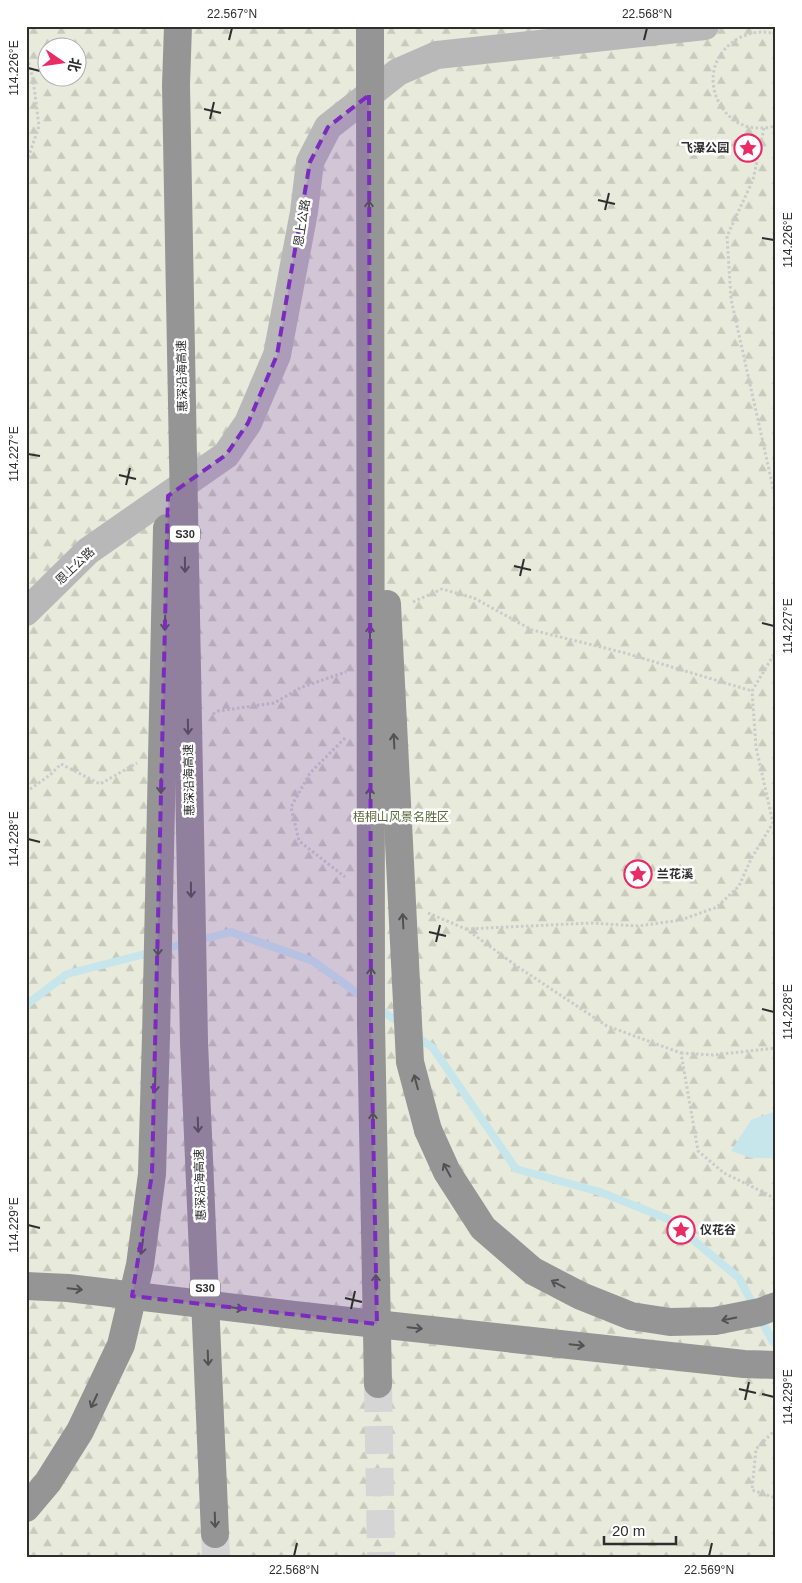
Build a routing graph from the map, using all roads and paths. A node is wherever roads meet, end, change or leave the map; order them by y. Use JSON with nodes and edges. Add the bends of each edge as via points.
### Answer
{"nodes":[{"id":1,"x":178,"y":26,"type":"edge"},
{"id":2,"x":370,"y":26,"type":"edge"},
{"id":3,"x":705,"y":26,"type":"edge"},
{"id":4,"x":776,"y":34,"type":"edge"},
{"id":5,"x":26,"y":53,"type":"edge"},
{"id":6,"x":176,"y":84,"type":"junction"},
{"id":7,"x":776,"y":126,"type":"edge"},
{"id":8,"x":764,"y":128,"type":"junction"},
{"id":9,"x":26,"y":164,"type":"edge"},
{"id":10,"x":369,"y":246,"type":"junction"},
{"id":11,"x":776,"y":501,"type":"edge"},
{"id":12,"x":406,"y":605,"type":"dead end"},
{"id":13,"x":26,"y":612,"type":"edge"},
{"id":14,"x":776,"y":651,"type":"edge"},
{"id":15,"x":752,"y":691,"type":"junction"},
{"id":16,"x":466,"y":929,"type":"dead end"},
{"id":17,"x":776,"y":1048,"type":"edge"},
{"id":18,"x":681,"y":1053,"type":"dead end"},
{"id":19,"x":26,"y":1286,"type":"edge"},
{"id":20,"x":776,"y":1306,"type":"edge"},
{"id":21,"x":776,"y":1365,"type":"edge"},
{"id":22,"x":378,"y":1384,"type":"tunnel mouth"},
{"id":23,"x":776,"y":1430,"type":"edge"},
{"id":24,"x":776,"y":1498,"type":"edge"},
{"id":25,"x":26,"y":1508,"type":"edge"},
{"id":26,"x":216,"y":1534,"type":"tunnel mouth"}],
"edges":[{"from":1,"to":6,"type":"highway","name":"惠深沿海高速","number":"S30","bridge":true},
{"from":10,"to":2,"type":"highway","one_way":true,"bridge":true},
{"from":3,"to":13,"type":"street","name":"恩上公路","via":[[437,55],[398,72],[328,127],[310,162],[304,212],[277,355],[248,423],[226,455],[88,551]]},
{"from":4,"to":8,"type":"path","via":[[754,32],[740,36],[728,45],[714,70],[717,99],[725,112],[749,127]]},
{"from":5,"to":9,"type":"path","via":[[39,126]]},
{"from":6,"to":25,"type":"highway","one_way":true,"bridge":true,"via":[[152,1174],[140,1265],[121,1345],[80,1431],[48,1482]]},
{"from":6,"to":26,"type":"highway","name":"惠深沿海高速","number":"S30","one_way":true,"bridge":true,"via":[[194,1042]]},
{"from":7,"to":8,"type":"path"},
{"from":8,"to":11,"type":"path","via":[[753,180],[727,236],[731,299]]},
{"from":20,"to":10,"type":"highway","one_way":true,"bridge":true,"via":[[715,1322],[670,1322],[631,1316],[581,1296],[533,1271],[483,1228],[447,1172],[428,1130],[410,1062]]},
{"from":22,"to":10,"type":"highway","one_way":true,"bridge":true,"via":[[371,1024]]},
{"from":12,"to":15,"type":"path","via":[[442,589],[474,598],[532,630],[625,653]]},
{"from":14,"to":15,"type":"path"},
{"from":15,"to":16,"type":"path","via":[[756,747],[773,823],[739,886],[717,907],[681,920],[638,926],[591,923]]},
{"from":17,"to":18,"type":"path","via":[[713,1055]]},
{"from":19,"to":21,"type":"highway","one_way":true,"bridge":true},
{"from":23,"to":24,"type":"path","via":[[756,1449],[752,1490]]}]}
